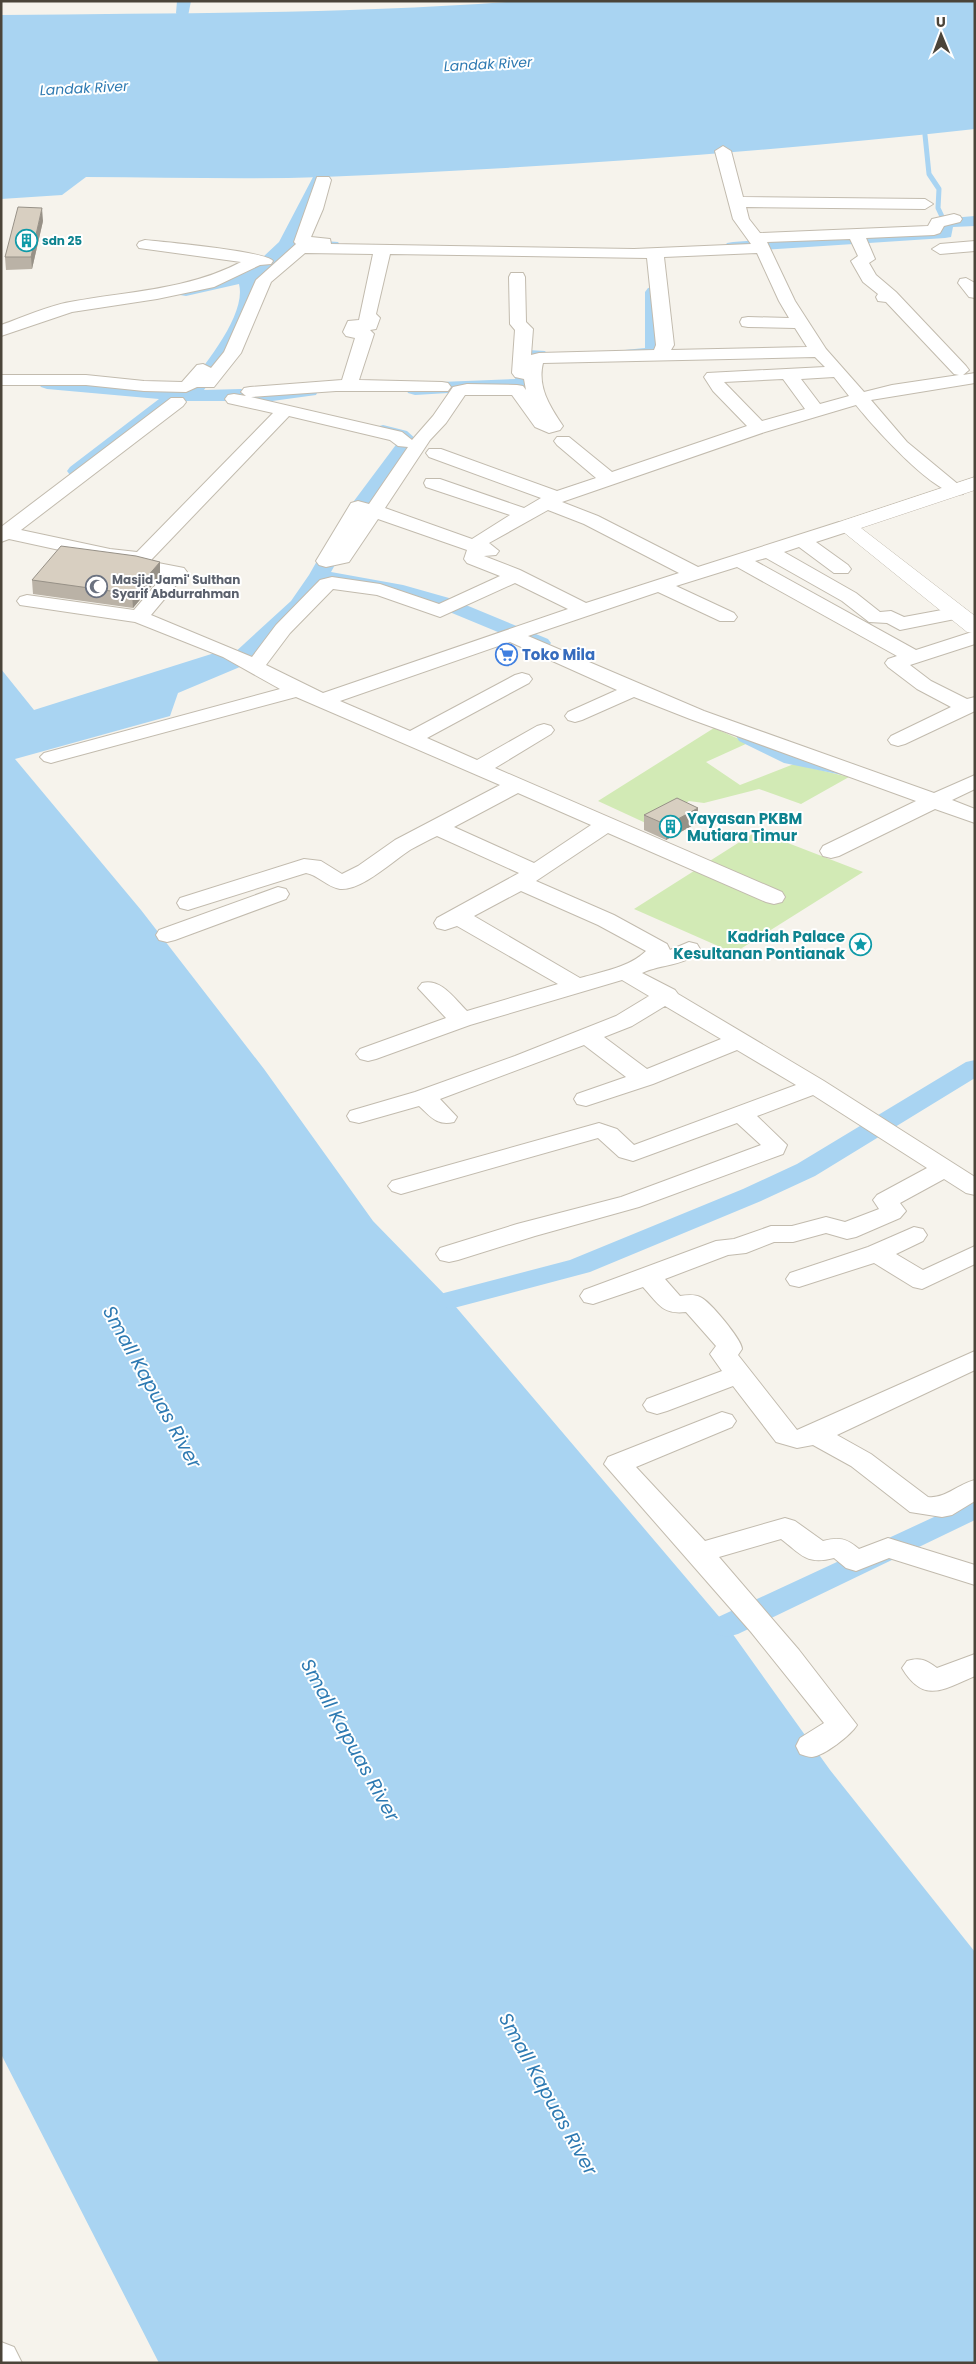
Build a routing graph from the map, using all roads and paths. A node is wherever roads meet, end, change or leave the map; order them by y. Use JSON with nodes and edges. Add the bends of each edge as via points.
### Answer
{"nodes":[{"id":1,"x":723,"y":151,"type":"dead end"},
{"id":2,"x":323,"y":180,"type":"dead end"},
{"id":3,"x":736,"y":202,"type":"junction"},
{"id":4,"x":856,"y":234,"type":"junction"},
{"id":5,"x":936,"y":234,"type":"junction"},
{"id":6,"x":975,"y":236,"type":"edge"},
{"id":7,"x":760,"y":244,"type":"junction"},
{"id":8,"x":146,"y":245,"type":"dead end"},
{"id":9,"x":302,"y":245,"type":"junction"},
{"id":10,"x":975,"y":246,"type":"edge"},
{"id":11,"x":720,"y":247,"type":"junction"},
{"id":12,"x":382,"y":248,"type":"junction"},
{"id":13,"x":446,"y":248,"type":"junction"},
{"id":14,"x":544,"y":250,"type":"junction"},
{"id":15,"x":651,"y":254,"type":"junction"},
{"id":16,"x":258,"y":260,"type":"junction"},
{"id":17,"x":282,"y":264,"type":"junction"},
{"id":18,"x":517,"y":277,"type":"dead end"},
{"id":19,"x":748,"y":322,"type":"dead end"},
{"id":20,"x":800,"y":323,"type":"junction"},
{"id":21,"x":1,"y":332,"type":"edge"},
{"id":22,"x":662,"y":351,"type":"junction"},
{"id":23,"x":819,"y":352,"type":"junction"},
{"id":24,"x":839,"y":372,"type":"junction"},
{"id":25,"x":788,"y":374,"type":"junction"},
{"id":26,"x":529,"y":375,"type":"junction"},
{"id":27,"x":968,"y":376,"type":"edge"},
{"id":28,"x":1,"y":380,"type":"edge"},
{"id":29,"x":349,"y":385,"type":"junction"},
{"id":30,"x":442,"y":386,"type":"dead end"},
{"id":31,"x":235,"y":394,"type":"junction"},
{"id":32,"x":859,"y":398,"type":"junction"},
{"id":33,"x":285,"y":410,"type":"junction"},
{"id":34,"x":816,"y":411,"type":"junction"},
{"id":35,"x":759,"y":428,"type":"junction"},
{"id":36,"x":555,"y":432,"type":"junction"},
{"id":37,"x":404,"y":442,"type":"dead end"},
{"id":38,"x":435,"y":453,"type":"dead end"},
{"id":39,"x":609,"y":478,"type":"junction"},
{"id":40,"x":433,"y":483,"type":"dead end"},
{"id":41,"x":969,"y":487,"type":"edge"},
{"id":42,"x":551,"y":500,"type":"junction"},
{"id":43,"x":374,"y":511,"type":"junction"},
{"id":44,"x":524,"y":514,"type":"junction"},
{"id":45,"x":846,"y":526,"type":"junction"},
{"id":46,"x":3,"y":535,"type":"edge"},
{"id":47,"x":803,"y":541,"type":"junction"},
{"id":48,"x":484,"y":549,"type":"junction"},
{"id":49,"x":768,"y":551,"type":"junction"},
{"id":50,"x":142,"y":558,"type":"junction"},
{"id":51,"x":740,"y":561,"type":"junction"},
{"id":52,"x":841,"y":569,"type":"dead end"},
{"id":53,"x":697,"y":574,"type":"junction"},
{"id":54,"x":522,"y":578,"type":"junction"},
{"id":55,"x":658,"y":585,"type":"junction"},
{"id":56,"x":27,"y":601,"type":"dead end"},
{"id":57,"x":585,"y":610,"type":"junction"},
{"id":58,"x":297,"y":615,"type":"junction"},
{"id":59,"x":139,"y":617,"type":"junction"},
{"id":60,"x":727,"y":617,"type":"dead end"},
{"id":61,"x":968,"y":620,"type":"edge"},
{"id":62,"x":521,"y":633,"type":"junction"},
{"id":63,"x":913,"y":656,"type":"junction"},
{"id":64,"x":253,"y":665,"type":"junction"},
{"id":65,"x":522,"y":679,"type":"dead end"},
{"id":66,"x":298,"y":690,"type":"junction"},
{"id":67,"x":635,"y":690,"type":"junction"},
{"id":68,"x":322,"y":700,"type":"junction"},
{"id":69,"x":970,"y":704,"type":"edge"},
{"id":70,"x":575,"y":716,"type":"dead end"},
{"id":71,"x":544,"y":730,"type":"dead end"},
{"id":72,"x":412,"y":738,"type":"junction"},
{"id":73,"x":898,"y":740,"type":"dead end"},
{"id":74,"x":52,"y":757,"type":"dead end"},
{"id":75,"x":480,"y":768,"type":"junction"},
{"id":76,"x":975,"y":781,"type":"edge"},
{"id":77,"x":517,"y":785,"type":"junction"},
{"id":78,"x":935,"y":801,"type":"junction"},
{"id":79,"x":975,"y":817,"type":"edge"},
{"id":80,"x":607,"y":824,"type":"junction"},
{"id":81,"x":438,"y":828,"type":"junction"},
{"id":82,"x":831,"y":852,"type":"dead end"},
{"id":83,"x":528,"y":877,"type":"junction"},
{"id":84,"x":278,"y":894,"type":"dead end"},
{"id":85,"x":774,"y":897,"type":"dead end"},
{"id":86,"x":188,"y":902,"type":"dead end"},
{"id":87,"x":166,"y":935,"type":"dead end"},
{"id":88,"x":689,"y":949,"type":"dead end"},
{"id":89,"x":650,"y":961,"type":"junction"},
{"id":90,"x":626,"y":972,"type":"junction"},
{"id":91,"x":577,"y":986,"type":"junction"},
{"id":92,"x":430,"y":988,"type":"dead end"},
{"id":93,"x":667,"y":995,"type":"junction"},
{"id":94,"x":462,"y":1020,"type":"junction"},
{"id":95,"x":585,"y":1035,"type":"junction"},
{"id":96,"x":739,"y":1040,"type":"junction"},
{"id":97,"x":368,"y":1054,"type":"dead end"},
{"id":98,"x":645,"y":1078,"type":"junction"},
{"id":99,"x":815,"y":1086,"type":"junction"},
{"id":100,"x":424,"y":1097,"type":"junction"},
{"id":101,"x":586,"y":1099,"type":"dead end"},
{"id":102,"x":740,"y":1113,"type":"junction"},
{"id":103,"x":359,"y":1116,"type":"dead end"},
{"id":104,"x":445,"y":1117,"type":"dead end"},
{"id":105,"x":946,"y":1168,"type":"junction"},
{"id":106,"x":401,"y":1186,"type":"dead end"},
{"id":107,"x":975,"y":1188,"type":"edge"},
{"id":108,"x":914,"y":1235,"type":"dead end"},
{"id":109,"x":877,"y":1253,"type":"junction"},
{"id":110,"x":448,"y":1254,"type":"dead end"},
{"id":111,"x":975,"y":1254,"type":"edge"},
{"id":112,"x":648,"y":1276,"type":"junction"},
{"id":113,"x":799,"y":1279,"type":"dead end"},
{"id":114,"x":593,"y":1296,"type":"dead end"},
{"id":115,"x":975,"y":1359,"type":"edge"},
{"id":116,"x":739,"y":1374,"type":"junction"},
{"id":117,"x":657,"y":1405,"type":"dead end"},
{"id":118,"x":722,"y":1421,"type":"dead end"},
{"id":119,"x":814,"y":1434,"type":"junction"},
{"id":120,"x":975,"y":1488,"type":"edge"},
{"id":121,"x":699,"y":1553,"type":"junction"},
{"id":122,"x":972,"y":1579,"type":"edge"},
{"id":123,"x":975,"y":1664,"type":"edge"},
{"id":124,"x":918,"y":1668,"type":"dead end"},
{"id":125,"x":811,"y":1746,"type":"dead end"},
{"id":126,"x":1,"y":2358,"type":"edge"},
{"id":127,"x":4,"y":2363,"type":"edge"}],
"edges":[{"from":1,"to":3,"type":"street"},
{"from":2,"to":9,"type":"street"},
{"from":3,"to":5,"type":"street","via":[[922,204]]},
{"from":3,"to":7,"type":"street","via":[[741,219]]},
{"from":4,"to":5,"type":"street"},
{"from":4,"to":7,"type":"street"},
{"from":4,"to":27,"type":"street","via":[[867,259],[859,261],[869,278]]},
{"from":5,"to":6,"type":"street","via":[[956,219]]},
{"from":5,"to":10,"type":"street"},
{"from":7,"to":11,"type":"street"},
{"from":7,"to":20,"type":"street"},
{"from":8,"to":16,"type":"street"},
{"from":9,"to":12,"type":"street"},
{"from":9,"to":13,"type":"street"},
{"from":9,"to":17,"type":"street"},
{"from":11,"to":14,"type":"street"},
{"from":11,"to":15,"type":"street"},
{"from":12,"to":13,"type":"street"},
{"from":12,"to":29,"type":"street","via":[[366,318],[372,318],[370,326],[354,325],[352,332],[365,334]]},
{"from":13,"to":14,"type":"street"},
{"from":14,"to":15,"type":"street"},
{"from":15,"to":22,"type":"street","via":[[652,345]]},
{"from":16,"to":17,"type":"street"},
{"from":16,"to":21,"type":"street","via":[[210,286],[69,308]]},
{"from":17,"to":28,"type":"street","via":[[252,290],[233,336],[201,382],[186,387],[86,380]]},
{"from":18,"to":26,"type":"street","via":[[518,324],[524,329]]},
{"from":19,"to":20,"type":"street"},
{"from":20,"to":23,"type":"street"},
{"from":22,"to":23,"type":"street"},
{"from":22,"to":26,"type":"street","via":[[539,358]]},
{"from":23,"to":24,"type":"street"},
{"from":24,"to":25,"type":"street"},
{"from":24,"to":32,"type":"street"},
{"from":25,"to":34,"type":"street"},
{"from":25,"to":35,"type":"street","via":[[712,378],[716,386]]},
{"from":26,"to":36,"type":"street"},
{"from":27,"to":32,"type":"street"},
{"from":29,"to":30,"type":"street"},
{"from":29,"to":31,"type":"street"},
{"from":31,"to":33,"type":"street"},
{"from":31,"to":46,"type":"street","via":[[169,401]]},
{"from":32,"to":34,"type":"street"},
{"from":32,"to":41,"type":"street","via":[[901,446]]},
{"from":33,"to":37,"type":"street","via":[[396,436]]},
{"from":33,"to":50,"type":"street"},
{"from":34,"to":35,"type":"street"},
{"from":35,"to":39,"type":"street"},
{"from":36,"to":39,"type":"street"},
{"from":36,"to":43,"type":"street","via":[[541,423],[517,390],[459,391],[410,454]]},
{"from":38,"to":42,"type":"street"},
{"from":39,"to":42,"type":"street"},
{"from":40,"to":44,"type":"street"},
{"from":41,"to":45,"type":"street"},
{"from":42,"to":44,"type":"street"},
{"from":42,"to":53,"type":"street"},
{"from":43,"to":48,"type":"street"},
{"from":43,"to":58,"type":"street","via":[[358,507],[326,561],[286,613]]},
{"from":44,"to":48,"type":"street","via":[[480,540]]},
{"from":45,"to":47,"type":"street"},
{"from":45,"to":61,"type":"street"},
{"from":46,"to":50,"type":"street"},
{"from":47,"to":49,"type":"street"},
{"from":47,"to":52,"type":"street"},
{"from":48,"to":54,"type":"street","via":[[474,559]]},
{"from":49,"to":51,"type":"street"},
{"from":49,"to":61,"type":"street","via":[[850,597],[876,618],[891,617],[900,624]]},
{"from":50,"to":59,"type":"street","via":[[146,566],[177,572]]},
{"from":51,"to":53,"type":"street"},
{"from":51,"to":63,"type":"street"},
{"from":53,"to":55,"type":"street"},
{"from":54,"to":57,"type":"street"},
{"from":54,"to":58,"type":"street","via":[[512,577],[451,607],[432,610],[380,590],[332,583],[327,584]]},
{"from":55,"to":57,"type":"street"},
{"from":55,"to":60,"type":"street"},
{"from":56,"to":59,"type":"street"},
{"from":57,"to":62,"type":"street"},
{"from":58,"to":64,"type":"street"},
{"from":59,"to":64,"type":"street"},
{"from":61,"to":63,"type":"street"},
{"from":62,"to":67,"type":"street"},
{"from":62,"to":68,"type":"street"},
{"from":63,"to":69,"type":"street","via":[[895,663],[924,685]]},
{"from":64,"to":66,"type":"street"},
{"from":65,"to":72,"type":"street"},
{"from":66,"to":68,"type":"street"},
{"from":66,"to":74,"type":"street"},
{"from":67,"to":70,"type":"street"},
{"from":67,"to":78,"type":"street"},
{"from":68,"to":72,"type":"street"},
{"from":69,"to":73,"type":"street"},
{"from":71,"to":75,"type":"street"},
{"from":72,"to":75,"type":"street"},
{"from":75,"to":77,"type":"street"},
{"from":76,"to":78,"type":"street"},
{"from":77,"to":80,"type":"street"},
{"from":77,"to":81,"type":"street"},
{"from":78,"to":79,"type":"street"},
{"from":78,"to":82,"type":"street"},
{"from":80,"to":83,"type":"street"},
{"from":80,"to":85,"type":"street"},
{"from":81,"to":83,"type":"street"},
{"from":81,"to":86,"type":"street","via":[[403,844],[344,882],[313,866],[304,866]]},
{"from":83,"to":89,"type":"street","via":[[658,949]]},
{"from":83,"to":91,"type":"street","via":[[451,919]]},
{"from":84,"to":87,"type":"street"},
{"from":88,"to":89,"type":"street","via":[[680,955]]},
{"from":89,"to":90,"type":"street"},
{"from":90,"to":91,"type":"street"},
{"from":90,"to":93,"type":"street"},
{"from":91,"to":94,"type":"street"},
{"from":92,"to":94,"type":"street"},
{"from":93,"to":95,"type":"street","via":[[624,1021]]},
{"from":93,"to":96,"type":"street"},
{"from":94,"to":97,"type":"street"},
{"from":95,"to":98,"type":"street"},
{"from":95,"to":100,"type":"street"},
{"from":96,"to":98,"type":"street"},
{"from":96,"to":99,"type":"street"},
{"from":98,"to":101,"type":"street"},
{"from":99,"to":102,"type":"street"},
{"from":99,"to":105,"type":"street"},
{"from":100,"to":103,"type":"street"},
{"from":100,"to":104,"type":"street"},
{"from":102,"to":106,"type":"street","via":[[632,1154],[599,1130]]},
{"from":102,"to":110,"type":"street","via":[[775,1145],[774,1150],[630,1202]]},
{"from":105,"to":107,"type":"street"},
{"from":105,"to":112,"type":"street","via":[[886,1200],[893,1210],[891,1213],[847,1231],[826,1225],[793,1234],[771,1234],[737,1247],[725,1246]]},
{"from":108,"to":109,"type":"street"},
{"from":109,"to":111,"type":"street","via":[[922,1280]]},
{"from":109,"to":113,"type":"street"},
{"from":112,"to":114,"type":"street"},
{"from":112,"to":116,"type":"street","via":[[674,1305],[693,1304],[729,1344],[724,1357]]},
{"from":115,"to":119,"type":"street"},
{"from":116,"to":117,"type":"street"},
{"from":116,"to":119,"type":"street","via":[[786,1436],[798,1441]]},
{"from":118,"to":121,"type":"street","via":[[618,1464]]},
{"from":119,"to":120,"type":"street","via":[[861,1460],[920,1505],[942,1508]]},
{"from":121,"to":122,"type":"street","via":[[785,1528],[818,1552],[839,1547],[856,1561],[888,1548]]},
{"from":121,"to":125,"type":"street","via":[[802,1672],[842,1725]]},
{"from":123,"to":124,"type":"street","via":[[933,1682]]},
{"from":126,"to":127,"type":"street"}]}
